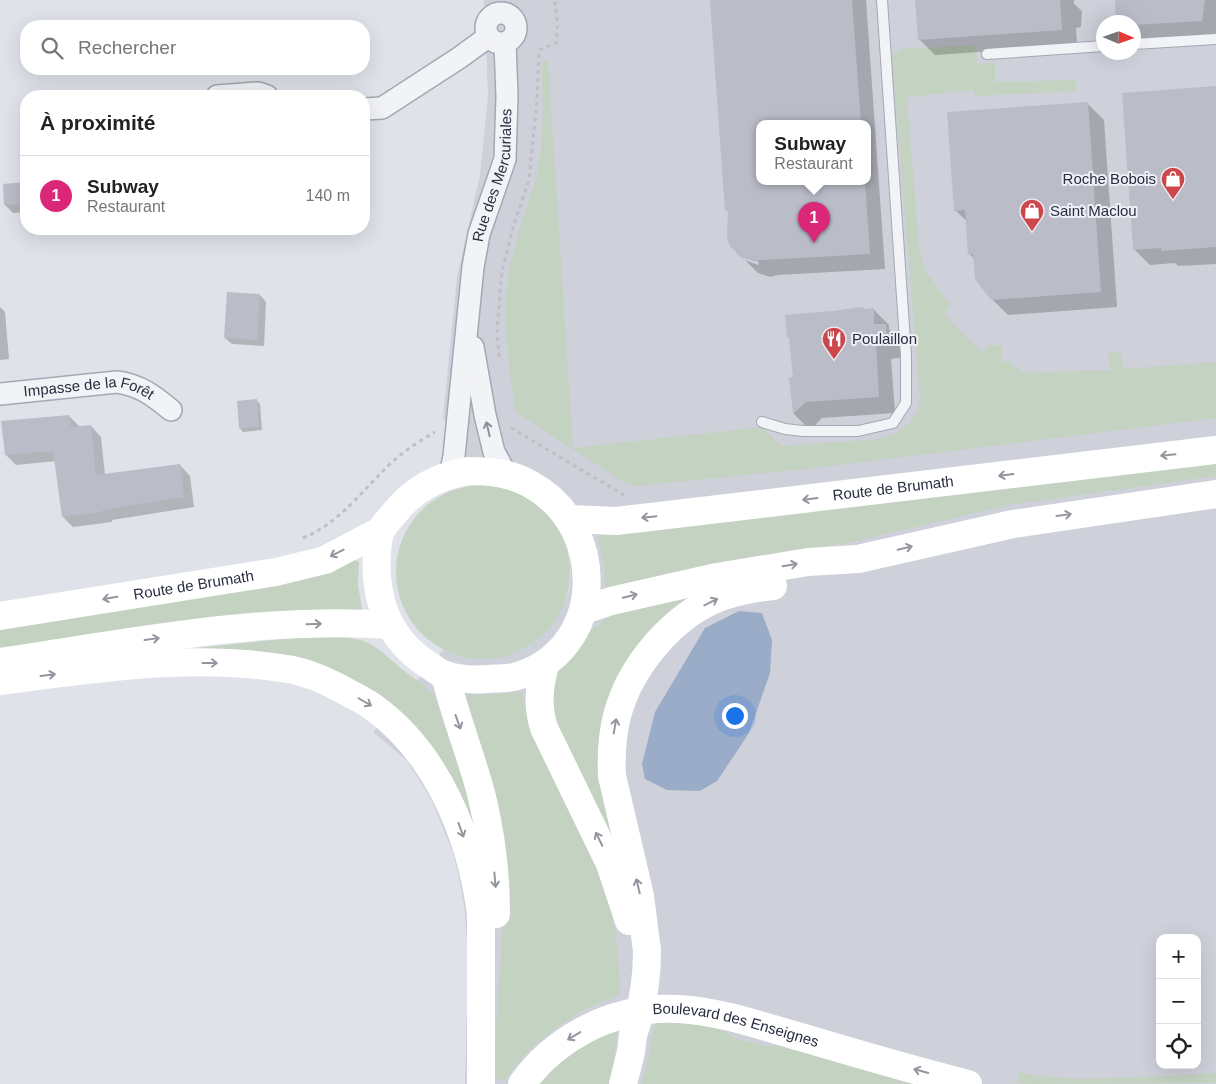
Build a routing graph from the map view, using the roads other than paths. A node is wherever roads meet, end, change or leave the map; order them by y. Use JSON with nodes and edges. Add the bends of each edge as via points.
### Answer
{"nodes":[{"id":1,"x":882,"y":0,"type":"edge"},
{"id":2,"x":500,"y":6,"type":"edge"},
{"id":3,"x":1216,"y":39,"type":"edge"},
{"id":4,"x":496,"y":40,"type":"junction"},
{"id":5,"x":1141,"y":44,"type":"edge"},
{"id":6,"x":1096,"y":47,"type":"edge"},
{"id":7,"x":987,"y":54,"type":"dead end"},
{"id":8,"x":370,"y":109,"type":"edge"},
{"id":9,"x":470,"y":308,"type":"junction"},
{"id":10,"x":0,"y":394,"type":"edge"},
{"id":11,"x":171,"y":410,"type":"dead end"},
{"id":12,"x":762,"y":422,"type":"dead end"},
{"id":13,"x":1216,"y":450,"type":"edge"},
{"id":14,"x":450,"y":474,"type":"junction"},
{"id":15,"x":506,"y":474,"type":"junction"},
{"id":16,"x":1216,"y":494,"type":"edge"},
{"id":17,"x":569,"y":519,"type":"junction"},
{"id":18,"x":380,"y":531,"type":"junction"},
{"id":19,"x":858,"y":559,"type":"junction"},
{"id":20,"x":584,"y":610,"type":"junction"},
{"id":21,"x":0,"y":616,"type":"edge"},
{"id":22,"x":390,"y":625,"type":"junction"},
{"id":23,"x":0,"y":662,"type":"edge"},
{"id":24,"x":544,"y":665,"type":"junction"},
{"id":25,"x":445,"y":675,"type":"junction"},
{"id":26,"x":0,"y":681,"type":"edge"},
{"id":27,"x":641,"y":952,"type":"junction"},
{"id":28,"x":483,"y":1084,"type":"edge"},
{"id":29,"x":522,"y":1084,"type":"edge"},
{"id":30,"x":623,"y":1084,"type":"edge"},
{"id":31,"x":968,"y":1084,"type":"edge"}],
"edges":[{"from":1,"to":12,"type":"lane","via":[[906,356],[906,403],[893,423],[858,432],[785,429]]},
{"from":2,"to":4,"type":"street","via":[[516,27],[513,37]]},
{"from":3,"to":5,"type":"lane"},
{"from":4,"to":8,"type":"street","via":[[459,58],[382,108]]},
{"from":4,"to":9,"type":"street","name":"Rue des Mercuriales","via":[[507,96],[505,159],[479,234]]},
{"from":6,"to":7,"type":"lane"},
{"from":9,"to":14,"type":"street","name":"Rue des Mercuriales"},
{"from":15,"to":9,"type":"street","name":"Rue des Mercuriales","one_way":true,"via":[[494,452],[485,415],[474,360]]},
{"from":10,"to":11,"type":"street","name":"Impasse de la Forêt","via":[[117,382],[144,389]]},
{"from":13,"to":17,"type":"main road","name":"Route de Brumath","one_way":true,"via":[[616,521]]},
{"from":14,"to":15,"type":"main road","via":[[487,471]]},
{"from":14,"to":18,"type":"main road","via":[[422,487],[401,504]]},
{"from":15,"to":17,"type":"main road","via":[[530,484],[552,499]]},
{"from":19,"to":16,"type":"main road","one_way":true,"via":[[1013,524]]},
{"from":17,"to":20,"type":"main road","via":[[583,548],[588,579]]},
{"from":18,"to":21,"type":"main road","name":"Route de Brumath","one_way":true,"via":[[325,560],[276,572]]},
{"from":18,"to":22,"type":"main road","via":[[376,567],[378,596]]},
{"from":20,"to":19,"type":"main road","one_way":true,"via":[[717,577],[808,562]]},
{"from":27,"to":19,"type":"main road","one_way":true,"via":[[640,896],[612,776],[613,736],[626,690],[654,646],[697,609],[721,597],[810,579]]},
{"from":20,"to":24,"type":"main road","via":[[568,643]]},
{"from":23,"to":22,"type":"main road","one_way":true,"via":[[237,629],[317,624]]},
{"from":22,"to":25,"type":"main road","via":[[400,642],[421,661]]},
{"from":24,"to":25,"type":"main road","via":[[513,678]]},
{"from":27,"to":24,"type":"main road","one_way":true,"via":[[610,864],[544,728],[538,700]]},
{"from":25,"to":28,"type":"main road","one_way":true,"via":[[488,823],[494,868],[496,914]]},
{"from":26,"to":28,"type":"main road","one_way":true,"via":[[110,668],[238,663],[289,669],[332,684],[373,707],[416,749],[433,774],[460,826],[470,858],[481,914]]},
{"from":27,"to":30,"type":"main road","bridge":true,"via":[[646,986]]},
{"from":31,"to":29,"type":"main road","name":"Boulevard des Enseignes","one_way":true,"via":[[728,1017],[658,1008],[618,1015],[574,1035],[554,1049]]}]}
